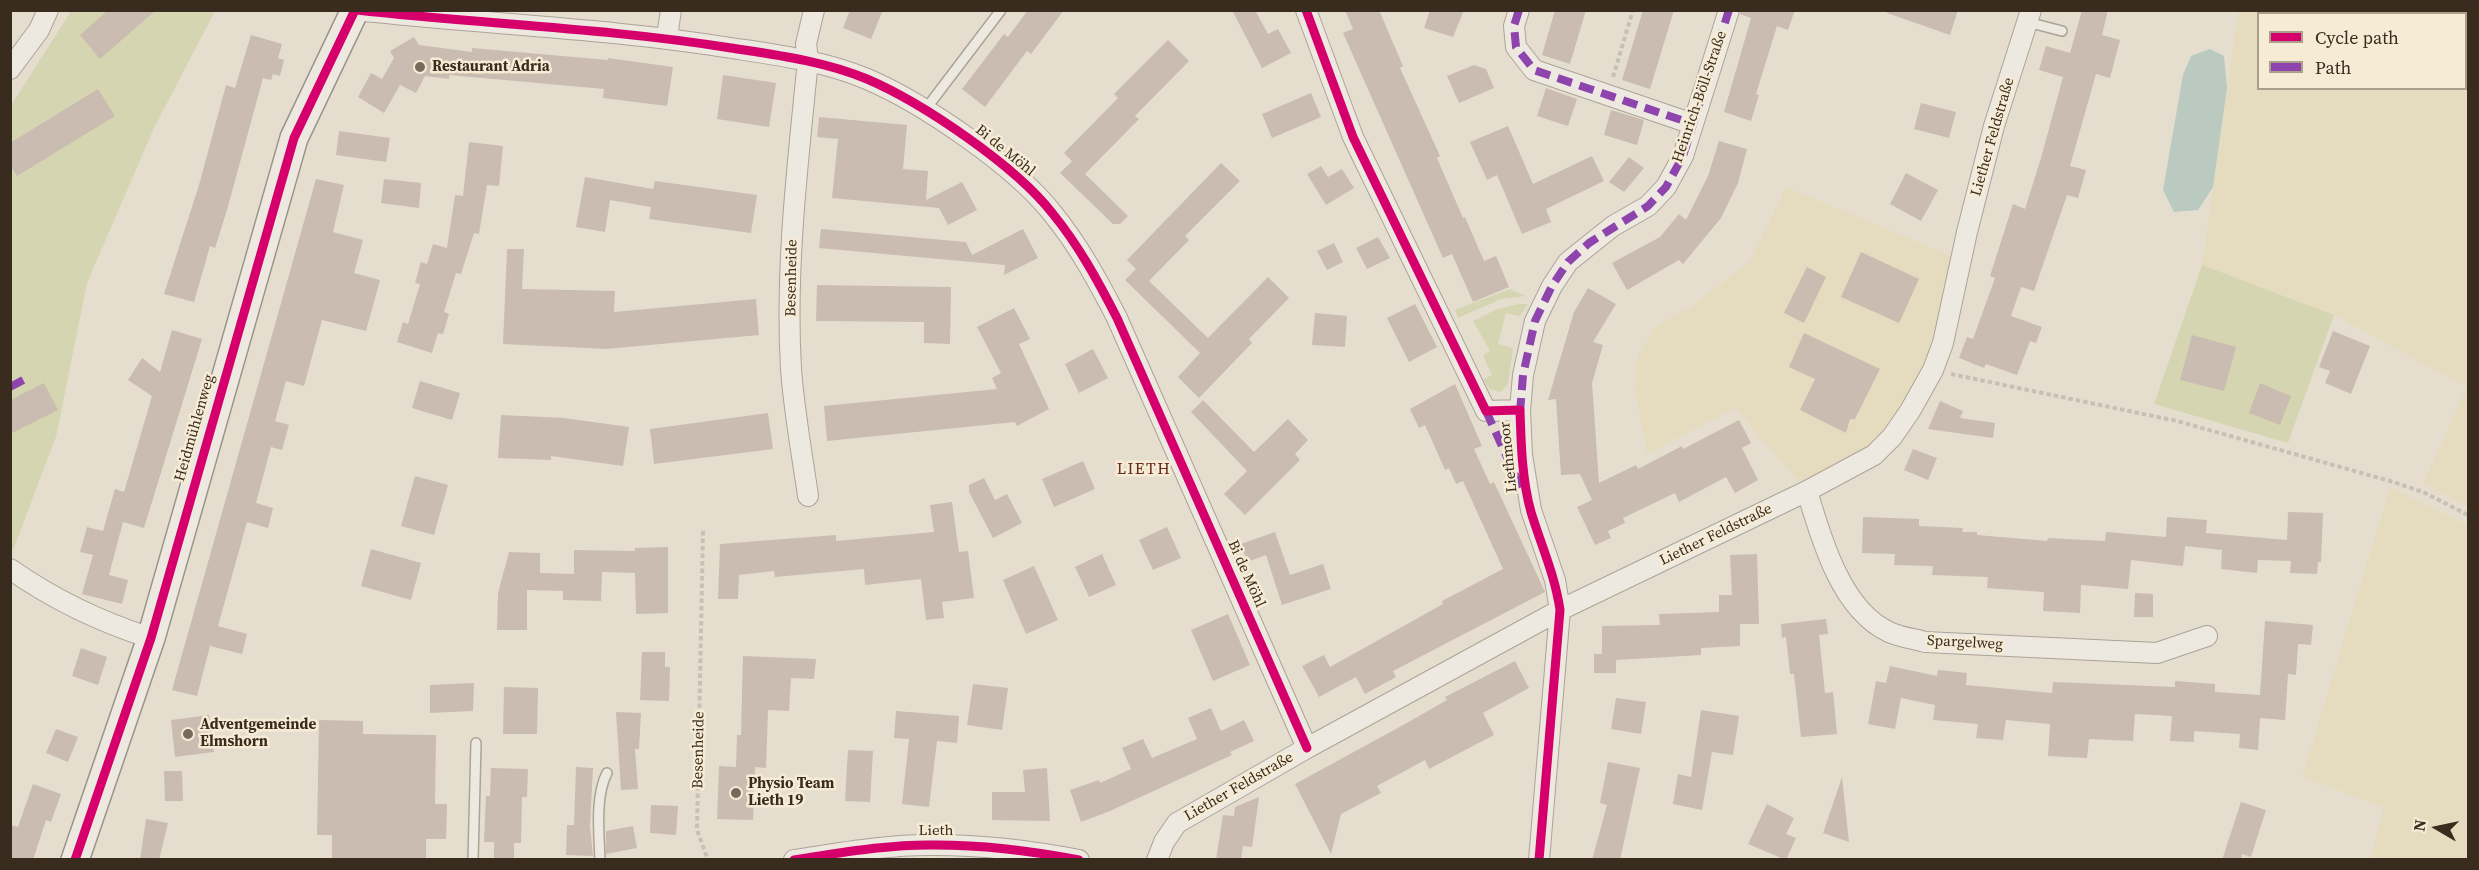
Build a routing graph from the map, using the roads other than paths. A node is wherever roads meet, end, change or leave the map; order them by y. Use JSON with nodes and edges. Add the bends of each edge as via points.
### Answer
{"nodes":[{"id":1,"x":48,"y":10,"type":"edge"},
{"id":2,"x":356,"y":10,"type":"edge"},
{"id":3,"x":671,"y":10,"type":"edge"},
{"id":4,"x":814,"y":10,"type":"edge"},
{"id":5,"x":1001,"y":10,"type":"edge"},
{"id":6,"x":1306,"y":10,"type":"edge"},
{"id":7,"x":1519,"y":10,"type":"edge"},
{"id":8,"x":1729,"y":10,"type":"edge"},
{"id":9,"x":2029,"y":16,"type":"edge"},
{"id":10,"x":2062,"y":31,"type":"dead end"},
{"id":11,"x":667,"y":37,"type":"junction"},
{"id":12,"x":808,"y":60,"type":"junction"},
{"id":13,"x":10,"y":69,"type":"edge"},
{"id":14,"x":925,"y":110,"type":"junction"},
{"id":15,"x":1693,"y":124,"type":"junction"},
{"id":16,"x":1520,"y":410,"type":"junction"},
{"id":17,"x":1807,"y":491,"type":"junction"},
{"id":18,"x":808,"y":496,"type":"dead end"},
{"id":19,"x":10,"y":569,"type":"edge"},
{"id":20,"x":1560,"y":610,"type":"junction"},
{"id":21,"x":2207,"y":636,"type":"dead end"},
{"id":22,"x":151,"y":638,"type":"junction"},
{"id":23,"x":476,"y":743,"type":"dead end"},
{"id":24,"x":1307,"y":748,"type":"junction"},
{"id":25,"x":607,"y":773,"type":"dead end"},
{"id":26,"x":936,"y":852,"type":"edge"},
{"id":27,"x":75,"y":860,"type":"edge"},
{"id":28,"x":473,"y":860,"type":"edge"},
{"id":29,"x":600,"y":860,"type":"edge"},
{"id":30,"x":794,"y":860,"type":"edge"},
{"id":31,"x":1079,"y":860,"type":"edge"},
{"id":32,"x":1157,"y":860,"type":"edge"},
{"id":33,"x":1539,"y":860,"type":"edge"}],
"edges":[{"from":1,"to":13,"type":"street","via":[[39,30]]},
{"from":2,"to":11,"type":"street","name":"Bi de Möhl"},
{"from":2,"to":22,"type":"street","name":"Heidmühlenweg","via":[[294,138]]},
{"from":3,"to":11,"type":"street"},
{"from":4,"to":12,"type":"street","via":[[806,44]]},
{"from":5,"to":14,"type":"lane"},
{"from":6,"to":16,"type":"street","name":"Liethmoor","via":[[1353,137],[1486,411]]},
{"from":7,"to":15,"type":"street","via":[[1514,26],[1516,47],[1534,70]]},
{"from":8,"to":15,"type":"street","name":"Heinrich-Böll-Straße"},
{"from":9,"to":10,"type":"lane"},
{"from":9,"to":17,"type":"street","name":"Liether Feldstraße","via":[[1994,126],[1952,308],[1933,370],[1898,428],[1874,455]]},
{"from":11,"to":12,"type":"street","name":"Bi de Möhl"},
{"from":12,"to":14,"type":"street","name":"Bi de Möhl","via":[[867,79]]},
{"from":12,"to":18,"type":"street","name":"Besenheide","via":[[795,189],[791,283],[791,370]]},
{"from":14,"to":24,"type":"street","name":"Bi de Möhl","via":[[984,152],[1039,199],[1089,264],[1117,318]]},
{"from":15,"to":16,"type":"street","name":"Heinrich-Böll-Straße","via":[[1683,156],[1666,187],[1648,206],[1589,243],[1568,262],[1552,286],[1535,321]]},
{"from":16,"to":20,"type":"street","name":"Liethmoor","via":[[1531,510],[1555,580]]},
{"from":17,"to":20,"type":"street","name":"Liether Feldstraße"},
{"from":17,"to":21,"type":"street","name":"Spargelweg","via":[[1832,566],[1861,611],[1889,632],[1925,642],[2157,653]]},
{"from":19,"to":22,"type":"street","via":[[44,592],[96,618]]},
{"from":20,"to":24,"type":"street","name":"Liether Feldstraße"},
{"from":20,"to":33,"type":"street","name":"Liethmoor"},
{"from":22,"to":27,"type":"street","name":"Heidmühlenweg"},
{"from":23,"to":28,"type":"lane"},
{"from":24,"to":32,"type":"street","name":"Liether Feldstraße","via":[[1177,823]]},
{"from":25,"to":29,"type":"lane","via":[[601,794]]},
{"from":26,"to":30,"type":"street","name":"Lieth","via":[[858,850]]},
{"from":26,"to":31,"type":"street","name":"Lieth","via":[[1040,852]]}]}
